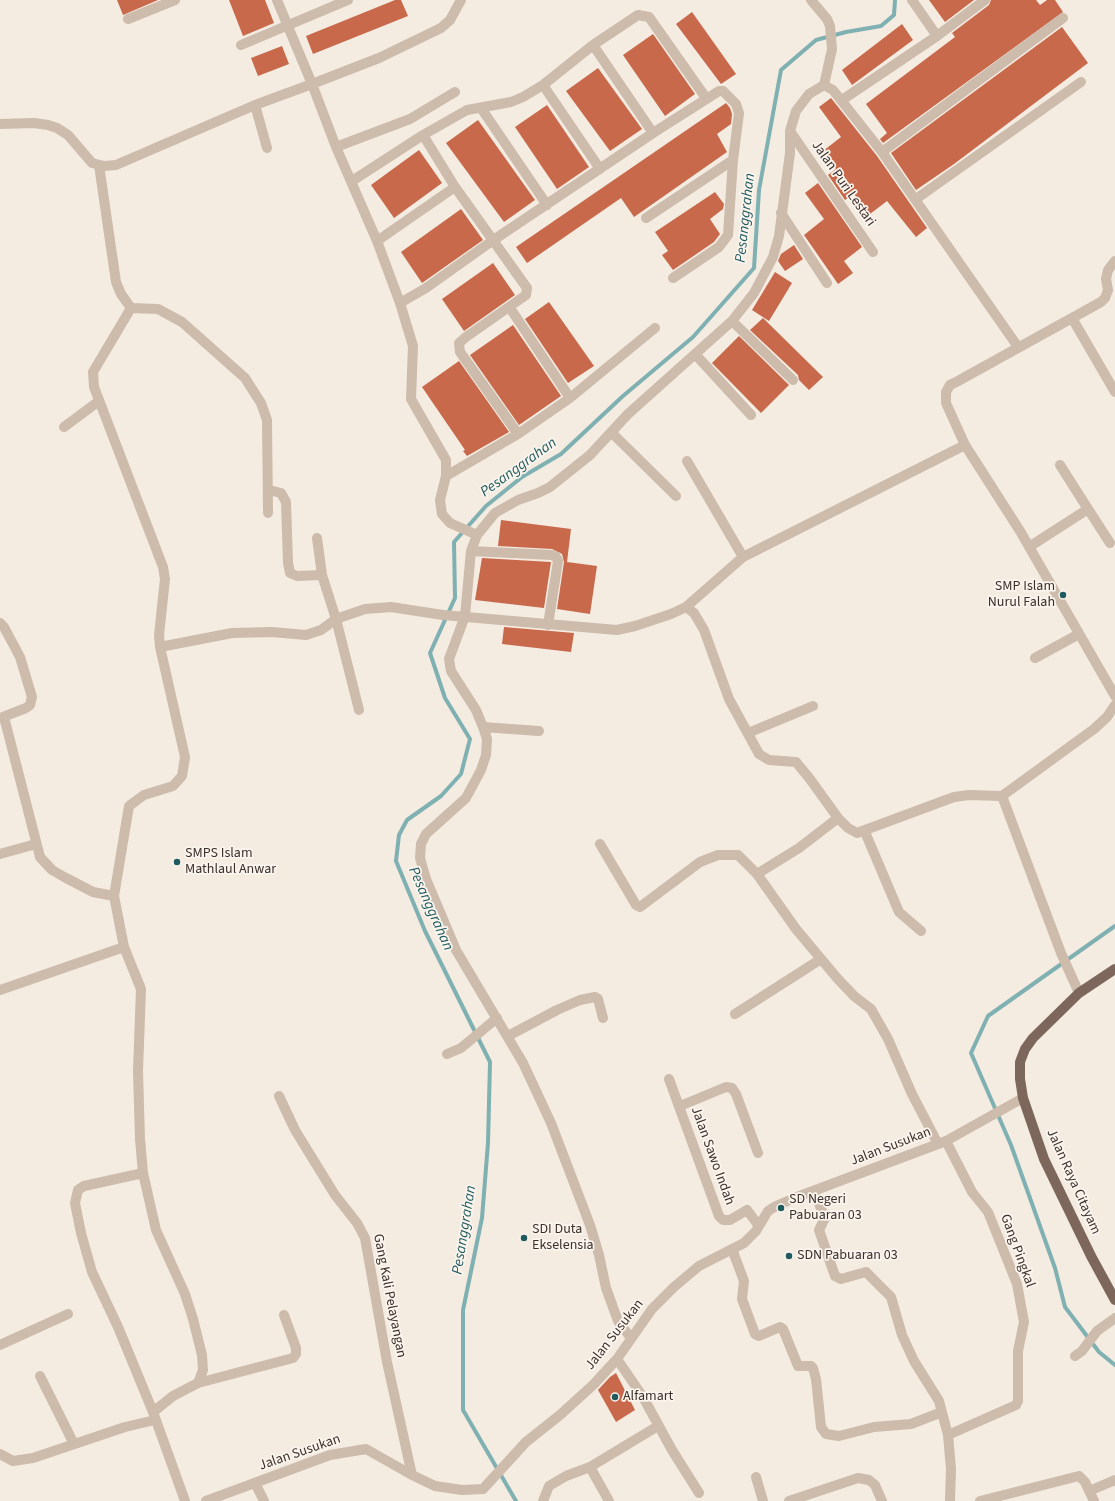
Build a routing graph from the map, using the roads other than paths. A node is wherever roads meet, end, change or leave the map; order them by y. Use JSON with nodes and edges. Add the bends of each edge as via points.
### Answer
{"nodes":[{"id":1,"x":175,"y":0,"type":"edge"},
{"id":2,"x":277,"y":0,"type":"edge"},
{"id":3,"x":348,"y":0,"type":"edge"},
{"id":4,"x":461,"y":0,"type":"edge"},
{"id":5,"x":811,"y":0,"type":"edge"},
{"id":6,"x":912,"y":0,"type":"edge"},
{"id":7,"x":985,"y":0,"type":"edge"},
{"id":8,"x":128,"y":18,"type":"dead end"},
{"id":9,"x":1064,"y":18,"type":"dead end"},
{"id":10,"x":288,"y":24,"type":"junction"},
{"id":11,"x":937,"y":36,"type":"junction"},
{"id":12,"x":240,"y":45,"type":"dead end"},
{"id":13,"x":593,"y":46,"type":"junction"},
{"id":14,"x":1081,"y":82,"type":"dead end"},
{"id":15,"x":312,"y":84,"type":"junction"},
{"id":16,"x":543,"y":85,"type":"junction"},
{"id":17,"x":824,"y":85,"type":"junction"},
{"id":18,"x":455,"y":92,"type":"dead end"},
{"id":19,"x":706,"y":98,"type":"junction"},
{"id":20,"x":842,"y":100,"type":"junction"},
{"id":21,"x":255,"y":105,"type":"junction"},
{"id":22,"x":481,"y":108,"type":"junction"},
{"id":23,"x":0,"y":124,"type":"edge"},
{"id":24,"x":790,"y":131,"type":"junction"},
{"id":25,"x":653,"y":133,"type":"junction"},
{"id":26,"x":423,"y":135,"type":"junction"},
{"id":27,"x":336,"y":146,"type":"junction"},
{"id":28,"x":267,"y":148,"type":"dead end"},
{"id":29,"x":882,"y":152,"type":"junction"},
{"id":30,"x":733,"y":160,"type":"junction"},
{"id":31,"x":101,"y":166,"type":"junction"},
{"id":32,"x":600,"y":169,"type":"junction"},
{"id":33,"x":352,"y":182,"type":"junction"},
{"id":34,"x":455,"y":187,"type":"junction"},
{"id":35,"x":916,"y":199,"type":"junction"},
{"id":36,"x":547,"y":204,"type":"junction"},
{"id":37,"x":781,"y":213,"type":"junction"},
{"id":38,"x":646,"y":218,"type":"dead end"},
{"id":39,"x":377,"y":241,"type":"junction"},
{"id":40,"x":492,"y":241,"type":"junction"},
{"id":41,"x":873,"y":252,"type":"dead end"},
{"id":42,"x":1115,"y":261,"type":"edge"},
{"id":43,"x":673,"y":278,"type":"dead end"},
{"id":44,"x":827,"y":283,"type":"dead end"},
{"id":45,"x":400,"y":303,"type":"junction"},
{"id":46,"x":136,"y":307,"type":"junction"},
{"id":47,"x":510,"y":308,"type":"junction"},
{"id":48,"x":1072,"y":318,"type":"junction"},
{"id":49,"x":732,"y":321,"type":"junction"},
{"id":50,"x":655,"y":328,"type":"dead end"},
{"id":51,"x":1018,"y":347,"type":"junction"},
{"id":52,"x":695,"y":354,"type":"junction"},
{"id":53,"x":793,"y":380,"type":"dead end"},
{"id":54,"x":1115,"y":392,"type":"edge"},
{"id":55,"x":570,"y":398,"type":"junction"},
{"id":56,"x":99,"y":401,"type":"junction"},
{"id":57,"x":750,"y":415,"type":"dead end"},
{"id":58,"x":64,"y":427,"type":"dead end"},
{"id":59,"x":612,"y":433,"type":"junction"},
{"id":60,"x":518,"y":434,"type":"junction"},
{"id":61,"x":964,"y":445,"type":"junction"},
{"id":62,"x":687,"y":461,"type":"dead end"},
{"id":63,"x":1060,"y":465,"type":"dead end"},
{"id":64,"x":446,"y":476,"type":"junction"},
{"id":65,"x":269,"y":490,"type":"junction"},
{"id":66,"x":676,"y":496,"type":"dead end"},
{"id":67,"x":1088,"y":509,"type":"junction"},
{"id":68,"x":268,"y":513,"type":"dead end"},
{"id":69,"x":473,"y":534,"type":"junction"},
{"id":70,"x":317,"y":538,"type":"dead end"},
{"id":71,"x":1110,"y":543,"type":"dead end"},
{"id":72,"x":1029,"y":547,"type":"junction"},
{"id":73,"x":471,"y":551,"type":"junction"},
{"id":74,"x":743,"y":557,"type":"junction"},
{"id":75,"x":322,"y":575,"type":"junction"},
{"id":76,"x":686,"y":607,"type":"junction"},
{"id":77,"x":461,"y":616,"type":"junction"},
{"id":78,"x":336,"y":619,"type":"junction"},
{"id":79,"x":0,"y":622,"type":"edge"},
{"id":80,"x":548,"y":625,"type":"junction"},
{"id":81,"x":1079,"y":634,"type":"junction"},
{"id":82,"x":160,"y":647,"type":"junction"},
{"id":83,"x":1035,"y":658,"type":"dead end"},
{"id":84,"x":1115,"y":696,"type":"edge"},
{"id":85,"x":1115,"y":705,"type":"edge"},
{"id":86,"x":813,"y":706,"type":"dead end"},
{"id":87,"x":359,"y":710,"type":"dead end"},
{"id":88,"x":2,"y":717,"type":"edge"},
{"id":89,"x":484,"y":727,"type":"junction"},
{"id":90,"x":539,"y":731,"type":"dead end"},
{"id":91,"x":748,"y":733,"type":"junction"},
{"id":92,"x":1002,"y":796,"type":"junction"},
{"id":93,"x":838,"y":818,"type":"junction"},
{"id":94,"x":865,"y":832,"type":"junction"},
{"id":95,"x":36,"y":844,"type":"junction"},
{"id":96,"x":600,"y":844,"type":"dead end"},
{"id":97,"x":0,"y":854,"type":"edge"},
{"id":98,"x":757,"y":874,"type":"junction"},
{"id":99,"x":114,"y":896,"type":"junction"},
{"id":100,"x":921,"y":931,"type":"dead end"},
{"id":101,"x":124,"y":947,"type":"junction"},
{"id":102,"x":821,"y":959,"type":"junction"},
{"id":103,"x":1115,"y":969,"type":"edge"},
{"id":104,"x":0,"y":990,"type":"edge"},
{"id":105,"x":1079,"y":993,"type":"junction"},
{"id":106,"x":735,"y":1014,"type":"dead end"},
{"id":107,"x":497,"y":1018,"type":"junction"},
{"id":108,"x":603,"y":1018,"type":"dead end"},
{"id":109,"x":508,"y":1036,"type":"junction"},
{"id":110,"x":447,"y":1054,"type":"dead end"},
{"id":111,"x":670,"y":1079,"type":"dead end"},
{"id":112,"x":279,"y":1096,"type":"dead end"},
{"id":113,"x":1023,"y":1098,"type":"junction"},
{"id":114,"x":680,"y":1106,"type":"junction"},
{"id":115,"x":942,"y":1143,"type":"junction"},
{"id":116,"x":758,"y":1153,"type":"dead end"},
{"id":117,"x":143,"y":1173,"type":"junction"},
{"id":118,"x":814,"y":1191,"type":"junction"},
{"id":119,"x":759,"y":1226,"type":"junction"},
{"id":120,"x":732,"y":1249,"type":"junction"},
{"id":121,"x":1115,"y":1300,"type":"edge"},
{"id":122,"x":68,"y":1314,"type":"dead end"},
{"id":123,"x":284,"y":1315,"type":"dead end"},
{"id":124,"x":1115,"y":1318,"type":"edge"},
{"id":125,"x":631,"y":1338,"type":"junction"},
{"id":126,"x":0,"y":1345,"type":"edge"},
{"id":127,"x":1079,"y":1354,"type":"dead end"},
{"id":128,"x":617,"y":1359,"type":"junction"},
{"id":129,"x":40,"y":1376,"type":"dead end"},
{"id":130,"x":198,"y":1382,"type":"junction"},
{"id":131,"x":942,"y":1412,"type":"junction"},
{"id":132,"x":154,"y":1416,"type":"junction"},
{"id":133,"x":658,"y":1426,"type":"junction"},
{"id":134,"x":948,"y":1435,"type":"junction"},
{"id":135,"x":74,"y":1444,"type":"junction"},
{"id":136,"x":0,"y":1454,"type":"edge"},
{"id":137,"x":590,"y":1467,"type":"junction"},
{"id":138,"x":412,"y":1475,"type":"junction"},
{"id":139,"x":756,"y":1477,"type":"dead end"},
{"id":140,"x":1115,"y":1480,"type":"edge"},
{"id":141,"x":255,"y":1483,"type":"junction"},
{"id":142,"x":1089,"y":1491,"type":"junction"},
{"id":143,"x":699,"y":1493,"type":"dead end"},
{"id":144,"x":220,"y":1498,"type":"edge"},
{"id":145,"x":185,"y":1501,"type":"edge"},
{"id":146,"x":206,"y":1501,"type":"edge"},
{"id":147,"x":264,"y":1501,"type":"edge"},
{"id":148,"x":543,"y":1501,"type":"edge"},
{"id":149,"x":609,"y":1501,"type":"edge"},
{"id":150,"x":763,"y":1501,"type":"edge"},
{"id":151,"x":789,"y":1501,"type":"edge"},
{"id":152,"x":882,"y":1501,"type":"edge"},
{"id":153,"x":950,"y":1501,"type":"edge"},
{"id":154,"x":980,"y":1501,"type":"edge"},
{"id":155,"x":1094,"y":1501,"type":"edge"}],
"edges":[{"from":1,"to":8,"type":"street"},
{"from":2,"to":10,"type":"street"},
{"from":3,"to":10,"type":"street"},
{"from":4,"to":15,"type":"street","via":[[450,20],[441,28],[379,58]]},
{"from":5,"to":17,"type":"street","via":[[830,26],[832,49]]},
{"from":6,"to":11,"type":"street"},
{"from":7,"to":11,"type":"street"},
{"from":9,"to":29,"type":"street"},
{"from":10,"to":12,"type":"street"},
{"from":10,"to":15,"type":"street"},
{"from":11,"to":20,"type":"street"},
{"from":13,"to":16,"type":"street"},
{"from":13,"to":19,"type":"street","via":[[638,15],[649,18]]},
{"from":13,"to":25,"type":"street"},
{"from":14,"to":35,"type":"street"},
{"from":15,"to":21,"type":"street"},
{"from":15,"to":27,"type":"street"},
{"from":16,"to":22,"type":"street","via":[[524,98]]},
{"from":16,"to":32,"type":"street"},
{"from":17,"to":20,"type":"street"},
{"from":17,"to":24,"type":"street","via":[[809,94],[796,111]]},
{"from":18,"to":27,"type":"street","via":[[410,118]]},
{"from":19,"to":25,"type":"street"},
{"from":19,"to":30,"type":"street","via":[[723,91],[736,104],[739,113]]},
{"from":20,"to":29,"type":"street"},
{"from":21,"to":28,"type":"street"},
{"from":21,"to":31,"type":"street","via":[[116,165]]},
{"from":22,"to":26,"type":"street","via":[[467,110]]},
{"from":22,"to":36,"type":"street"},
{"from":23,"to":31,"type":"street","via":[[34,123],[57,128],[71,138],[87,159]]},
{"from":24,"to":37,"type":"street","via":[[790,153]]},
{"from":24,"to":41,"type":"street","name":"Jalan Puri Lestari"},
{"from":25,"to":32,"type":"street"},
{"from":26,"to":33,"type":"street"},
{"from":26,"to":34,"type":"street"},
{"from":27,"to":33,"type":"street"},
{"from":29,"to":35,"type":"street"},
{"from":30,"to":38,"type":"street"},
{"from":30,"to":43,"type":"street","via":[[728,234],[719,246]]},
{"from":31,"to":46,"type":"street","via":[[116,282],[121,294]]},
{"from":32,"to":36,"type":"street"},
{"from":33,"to":39,"type":"street"},
{"from":34,"to":39,"type":"street"},
{"from":34,"to":40,"type":"street"},
{"from":35,"to":51,"type":"street"},
{"from":36,"to":40,"type":"street"},
{"from":37,"to":44,"type":"street"},
{"from":37,"to":49,"type":"street","via":[[779,236],[772,257],[754,293]]},
{"from":39,"to":45,"type":"street"},
{"from":40,"to":45,"type":"street","via":[[426,288]]},
{"from":40,"to":47,"type":"street","via":[[528,292]]},
{"from":42,"to":48,"type":"street","via":[[1108,270],[1108,290],[1105,298]]},
{"from":45,"to":64,"type":"street","via":[[413,346],[411,398],[446,460]]},
{"from":46,"to":56,"type":"street","via":[[93,372],[94,387]]},
{"from":46,"to":65,"type":"street","via":[[158,309],[182,322],[245,378],[261,403],[267,420]]},
{"from":47,"to":55,"type":"street"},
{"from":47,"to":60,"type":"street","via":[[459,343],[460,352]]},
{"from":48,"to":51,"type":"street"},
{"from":48,"to":54,"type":"street"},
{"from":49,"to":52,"type":"street"},
{"from":49,"to":53,"type":"street"},
{"from":50,"to":55,"type":"street"},
{"from":51,"to":61,"type":"street","via":[[950,385],[946,392],[946,403]]},
{"from":52,"to":57,"type":"street"},
{"from":52,"to":59,"type":"street","via":[[628,414]]},
{"from":55,"to":60,"type":"street"},
{"from":56,"to":58,"type":"street"},
{"from":56,"to":82,"type":"street","via":[[163,567],[165,578]]},
{"from":59,"to":66,"type":"street"},
{"from":59,"to":69,"type":"street","via":[[590,455],[550,487],[495,513]]},
{"from":60,"to":64,"type":"street"},
{"from":61,"to":72,"type":"street"},
{"from":61,"to":74,"type":"street"},
{"from":62,"to":74,"type":"street"},
{"from":63,"to":67,"type":"street"},
{"from":64,"to":69,"type":"street","via":[[440,500],[442,514],[450,523]]},
{"from":65,"to":68,"type":"street"},
{"from":65,"to":75,"type":"street","via":[[280,493],[286,502],[290,574]]},
{"from":67,"to":71,"type":"street"},
{"from":67,"to":72,"type":"street"},
{"from":69,"to":73,"type":"street"},
{"from":70,"to":75,"type":"street"},
{"from":72,"to":81,"type":"street"},
{"from":73,"to":77,"type":"street"},
{"from":73,"to":80,"type":"street","via":[[556,557],[558,562]]},
{"from":74,"to":76,"type":"street"},
{"from":75,"to":78,"type":"street"},
{"from":76,"to":80,"type":"street","via":[[617,630]]},
{"from":76,"to":91,"type":"street","via":[[694,613],[704,630],[729,699]]},
{"from":77,"to":78,"type":"street","via":[[392,607],[365,609]]},
{"from":77,"to":80,"type":"street"},
{"from":77,"to":89,"type":"street","via":[[449,660],[451,672]]},
{"from":78,"to":82,"type":"street","via":[[321,630],[306,635],[232,633]]},
{"from":78,"to":87,"type":"street"},
{"from":79,"to":88,"type":"street","via":[[20,657],[32,697],[26,708]]},
{"from":81,"to":83,"type":"street"},
{"from":81,"to":84,"type":"street"},
{"from":82,"to":99,"type":"street","via":[[185,757],[182,776],[173,786],[144,795],[129,806]]},
{"from":85,"to":92,"type":"street","via":[[1094,729]]},
{"from":86,"to":91,"type":"street"},
{"from":88,"to":95,"type":"street"},
{"from":89,"to":90,"type":"street"},
{"from":89,"to":107,"type":"street","via":[[487,739],[486,755],[481,770],[466,798],[426,834],[421,844],[420,858],[426,879],[456,950]]},
{"from":91,"to":93,"type":"street","via":[[759,754],[769,760],[796,762]]},
{"from":92,"to":94,"type":"street","via":[[954,797]]},
{"from":92,"to":105,"type":"street","via":[[1061,953]]},
{"from":93,"to":94,"type":"street","via":[[848,828],[858,833]]},
{"from":93,"to":98,"type":"street","via":[[799,848]]},
{"from":94,"to":100,"type":"street","via":[[899,912]]},
{"from":95,"to":97,"type":"street"},
{"from":95,"to":99,"type":"street","via":[[40,857],[52,870],[93,892]]},
{"from":96,"to":98,"type":"street","name":"Gang Pingkal","via":[[636,906],[640,907],[700,862],[718,855],[738,854]]},
{"from":98,"to":102,"type":"street","name":"Gang Pingkal"},
{"from":99,"to":101,"type":"street"},
{"from":101,"to":104,"type":"street"},
{"from":101,"to":117,"type":"street","via":[[142,989],[138,1071]]},
{"from":102,"to":106,"type":"street"},
{"from":102,"to":115,"type":"street","name":"Gang Pingkal","via":[[878,1019],[912,1094]]},
{"from":103,"to":105,"type":"main road","name":"Jalan Raya Citayam"},
{"from":105,"to":113,"type":"main road","name":"Jalan Raya Citayam","via":[[1048,1022],[1025,1049],[1020,1062]]},
{"from":107,"to":109,"type":"street"},
{"from":107,"to":110,"type":"street","via":[[461,1048]]},
{"from":108,"to":109,"type":"street","via":[[598,999],[595,997],[580,1000],[557,1010]]},
{"from":109,"to":125,"type":"street","via":[[523,1063],[567,1162],[590,1225],[606,1288],[618,1321]]},
{"from":111,"to":114,"type":"street","name":"Jalan Sawo Indah"},
{"from":112,"to":138,"type":"street","name":"Gang Kali Pelayangan","via":[[295,1130],[365,1238],[387,1362]]},
{"from":113,"to":115,"type":"street","name":"Jalan Susukan"},
{"from":113,"to":121,"type":"main road","name":"Jalan Raya Citayam","via":[[1044,1159]]},
{"from":114,"to":116,"type":"street","via":[[726,1087],[732,1088]]},
{"from":114,"to":119,"type":"street","name":"Jalan Sawo Indah","via":[[719,1216],[723,1220],[730,1220],[747,1210]]},
{"from":115,"to":118,"type":"street","name":"Jalan Susukan"},
{"from":115,"to":134,"type":"street","name":"Gang Pingkal","via":[[972,1192],[988,1212],[1017,1284],[1024,1322],[1018,1351],[1018,1401],[1013,1407]]},
{"from":117,"to":130,"type":"street","via":[[156,1230],[185,1294],[197,1333],[203,1370]]},
{"from":117,"to":132,"type":"street","via":[[84,1186],[78,1190],[75,1203],[92,1272],[118,1327]]},
{"from":118,"to":119,"type":"street","name":"Jalan Susukan","via":[[768,1211]]},
{"from":118,"to":131,"type":"street","via":[[825,1218],[819,1230],[835,1276],[841,1279],[866,1272],[891,1297],[902,1335],[914,1361],[939,1401]]},
{"from":119,"to":120,"type":"street","name":"Jalan Susukan","via":[[744,1243]]},
{"from":120,"to":125,"type":"street","name":"Jalan Susukan","via":[[699,1266],[674,1287],[652,1309]]},
{"from":120,"to":131,"type":"street","via":[[744,1281],[742,1299],[755,1334],[759,1336],[780,1327],[784,1329],[798,1366],[813,1368],[821,1427],[826,1434],[839,1436],[874,1427],[911,1424]]},
{"from":122,"to":126,"type":"street"},
{"from":123,"to":130,"type":"street","via":[[296,1348],[293,1358]]},
{"from":124,"to":127,"type":"street","via":[[1098,1331]]},
{"from":125,"to":128,"type":"street","name":"Jalan Susukan"},
{"from":128,"to":133,"type":"street","via":[[643,1397]]},
{"from":128,"to":138,"type":"street","name":"Jalan Susukan","via":[[560,1415],[526,1442],[483,1489],[462,1490],[436,1486]]},
{"from":129,"to":135,"type":"street"},
{"from":130,"to":132,"type":"street","via":[[173,1396]]},
{"from":131,"to":134,"type":"street"},
{"from":132,"to":135,"type":"street"},
{"from":132,"to":145,"type":"street"},
{"from":133,"to":137,"type":"street"},
{"from":133,"to":143,"type":"street"},
{"from":134,"to":153,"type":"street"},
{"from":135,"to":136,"type":"street","via":[[33,1458],[13,1461]]},
{"from":137,"to":148,"type":"street","via":[[549,1486]]},
{"from":137,"to":149,"type":"street"},
{"from":138,"to":141,"type":"street","name":"Jalan Susukan","via":[[366,1449],[330,1455]]},
{"from":139,"to":150,"type":"street"},
{"from":140,"to":142,"type":"street"},
{"from":141,"to":144,"type":"street","name":"Jalan Susukan"},
{"from":141,"to":147,"type":"street"},
{"from":142,"to":154,"type":"street","via":[[1079,1476]]},
{"from":142,"to":155,"type":"street"},
{"from":144,"to":146,"type":"street","name":"Jalan Susukan"},
{"from":151,"to":152,"type":"street","via":[[858,1478],[869,1480],[875,1485]]}]}
